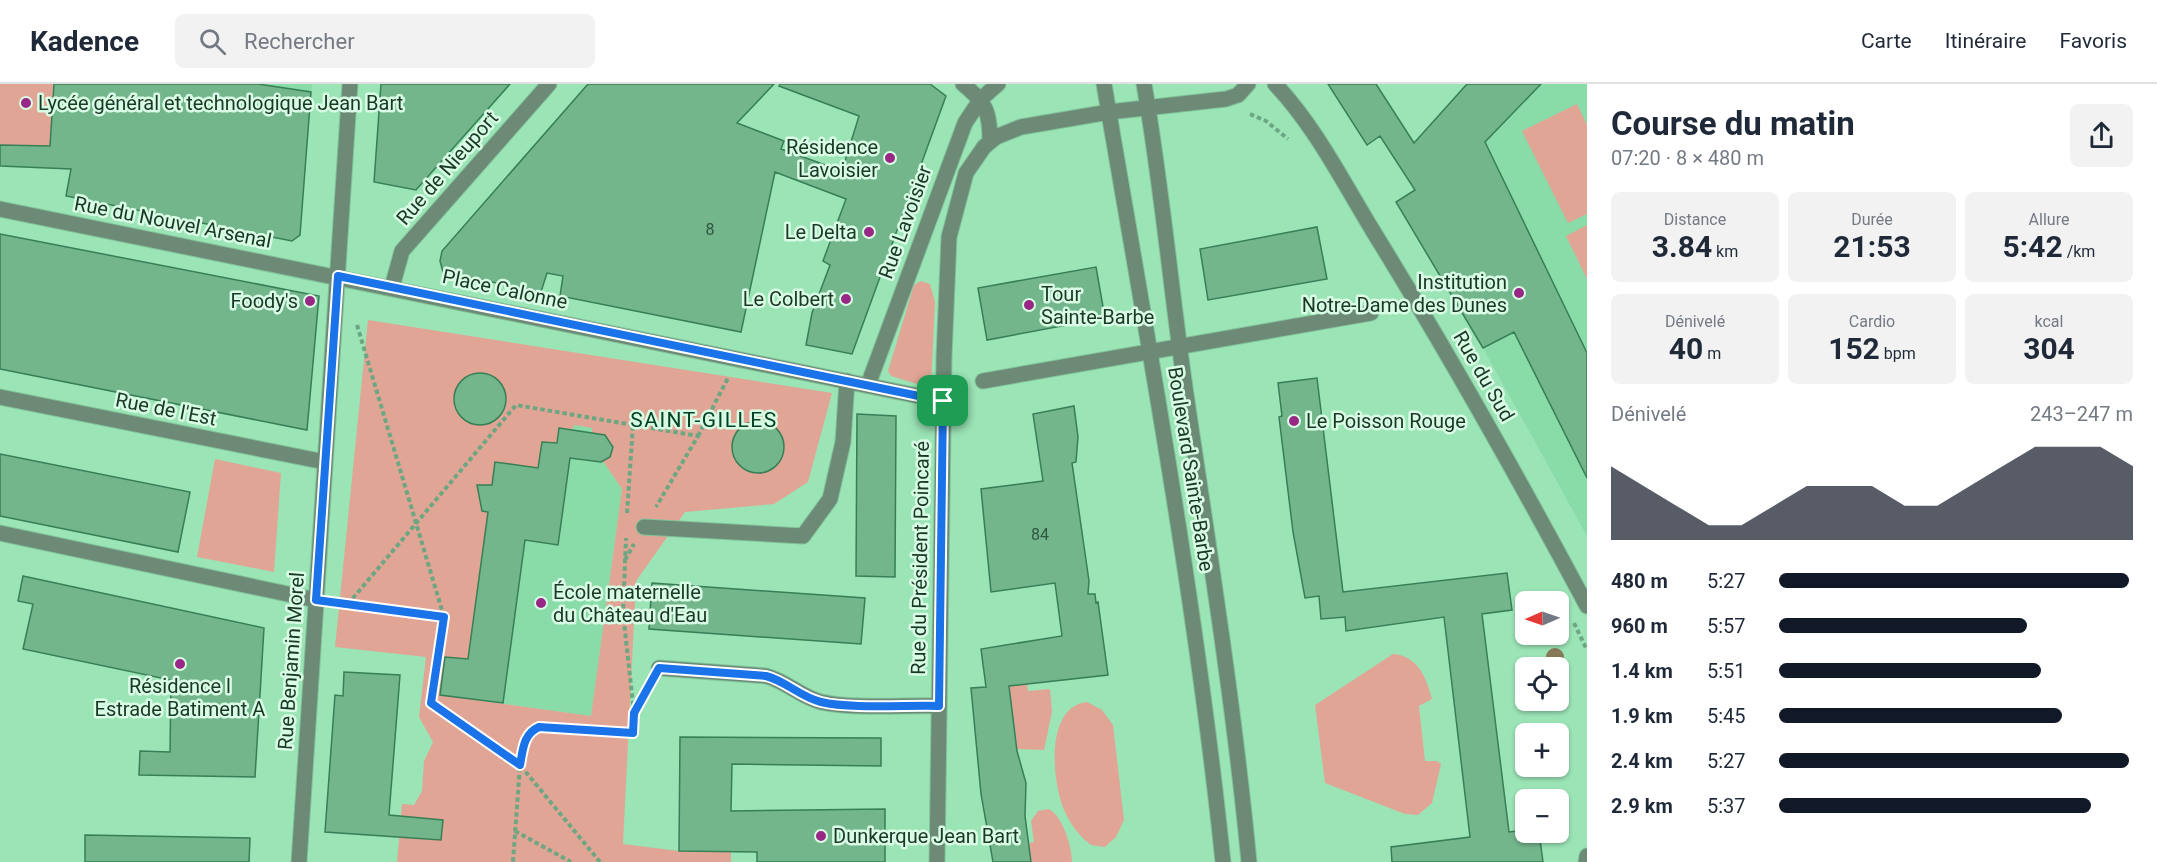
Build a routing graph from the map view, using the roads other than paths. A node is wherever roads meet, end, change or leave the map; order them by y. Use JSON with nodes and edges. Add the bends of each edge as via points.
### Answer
{"nodes":[{"id":1,"x":350,"y":84,"type":"edge"},
{"id":2,"x":549,"y":84,"type":"edge"},
{"id":3,"x":963,"y":84,"type":"edge"},
{"id":4,"x":998,"y":84,"type":"edge"},
{"id":5,"x":1104,"y":84,"type":"edge"},
{"id":6,"x":1144,"y":84,"type":"edge"},
{"id":7,"x":1248,"y":84,"type":"edge"},
{"id":8,"x":1275,"y":84,"type":"edge"},
{"id":9,"x":981,"y":99,"type":"junction"},
{"id":10,"x":1148,"y":106,"type":"junction"},
{"id":11,"x":1109,"y":111,"type":"junction"},
{"id":12,"x":990,"y":142,"type":"junction"},
{"id":13,"x":0,"y":209,"type":"edge"},
{"id":14,"x":338,"y":276,"type":"junction"},
{"id":15,"x":392,"y":287,"type":"junction"},
{"id":16,"x":1371,"y":313,"type":"dead end"},
{"id":17,"x":1180,"y":346,"type":"junction"},
{"id":18,"x":1152,"y":351,"type":"junction"},
{"id":19,"x":847,"y":381,"type":"junction"},
{"id":20,"x":983,"y":381,"type":"dead end"},
{"id":21,"x":868,"y":385,"type":"junction"},
{"id":22,"x":0,"y":397,"type":"edge"},
{"id":23,"x":943,"y":401,"type":"junction"},
{"id":24,"x":325,"y":462,"type":"junction"},
{"id":25,"x":644,"y":527,"type":"road end"},
{"id":26,"x":0,"y":533,"type":"edge"},
{"id":27,"x":316,"y":600,"type":"junction"},
{"id":28,"x":1587,"y":606,"type":"edge"},
{"id":29,"x":659,"y":668,"type":"road end"},
{"id":30,"x":939,"y":706,"type":"junction"},
{"id":31,"x":1587,"y":856,"type":"edge"},
{"id":32,"x":299,"y":862,"type":"edge"},
{"id":33,"x":937,"y":862,"type":"edge"},
{"id":34,"x":1223,"y":862,"type":"edge"},
{"id":35,"x":1249,"y":862,"type":"edge"},
{"id":36,"x":1586,"y":862,"type":"edge"}],
"edges":[{"from":1,"to":14,"type":"street"},
{"from":2,"to":15,"type":"street","name":"Rue de Nieuport","via":[[402,252]]},
{"from":3,"to":9,"type":"street"},
{"from":4,"to":9,"type":"street","name":"Rue Lavoisier"},
{"from":5,"to":11,"type":"street","name":"Boulevard Sainte-Barbe"},
{"from":6,"to":10,"type":"street","name":"Boulevard Sainte-Barbe"},
{"from":7,"to":10,"type":"street","via":[[1238,95],[1226,99]]},
{"from":8,"to":28,"type":"street","name":"Rue du Sud","via":[[1324,151],[1425,316]]},
{"from":9,"to":12,"type":"street","via":[[989,117]]},
{"from":9,"to":21,"type":"street","name":"Rue Lavoisier","via":[[965,123]]},
{"from":10,"to":11,"type":"street","name":"Rue du Président Poincaré"},
{"from":10,"to":17,"type":"street","name":"Boulevard Sainte-Barbe"},
{"from":11,"to":12,"type":"street","name":"Rue du Président Poincaré","via":[[1030,124]]},
{"from":11,"to":18,"type":"street","name":"Boulevard Sainte-Barbe"},
{"from":12,"to":23,"type":"street","name":"Rue du Président Poincaré","via":[[966,173],[950,226]]},
{"from":13,"to":14,"type":"street","name":"Rue du Nouvel Arsenal"},
{"from":14,"to":15,"type":"street","name":"Place Calonne"},
{"from":14,"to":24,"type":"street"},
{"from":15,"to":19,"type":"street","name":"Place Calonne"},
{"from":16,"to":17,"type":"street"},
{"from":17,"to":18,"type":"street"},
{"from":17,"to":35,"type":"street","name":"Boulevard Sainte-Barbe"},
{"from":18,"to":20,"type":"street"},
{"from":18,"to":34,"type":"street","name":"Boulevard Sainte-Barbe","via":[[1192,609]]},
{"from":19,"to":21,"type":"street","name":"Place Calonne"},
{"from":19,"to":25,"type":"street","via":[[843,442],[830,499],[803,536]]},
{"from":21,"to":23,"type":"street","name":"Place Calonne"},
{"from":22,"to":24,"type":"street","name":"Rue de l'Est"},
{"from":23,"to":30,"type":"street","name":"Rue du Président Poincaré"},
{"from":24,"to":27,"type":"street","name":"Rue Benjamin Morel"},
{"from":26,"to":27,"type":"street"},
{"from":27,"to":32,"type":"street","name":"Rue Benjamin Morel"},
{"from":29,"to":30,"type":"street","via":[[776,678],[824,703]]},
{"from":30,"to":33,"type":"street","name":"Rue du Président Poincaré"},
{"from":31,"to":36,"type":"street"}]}
